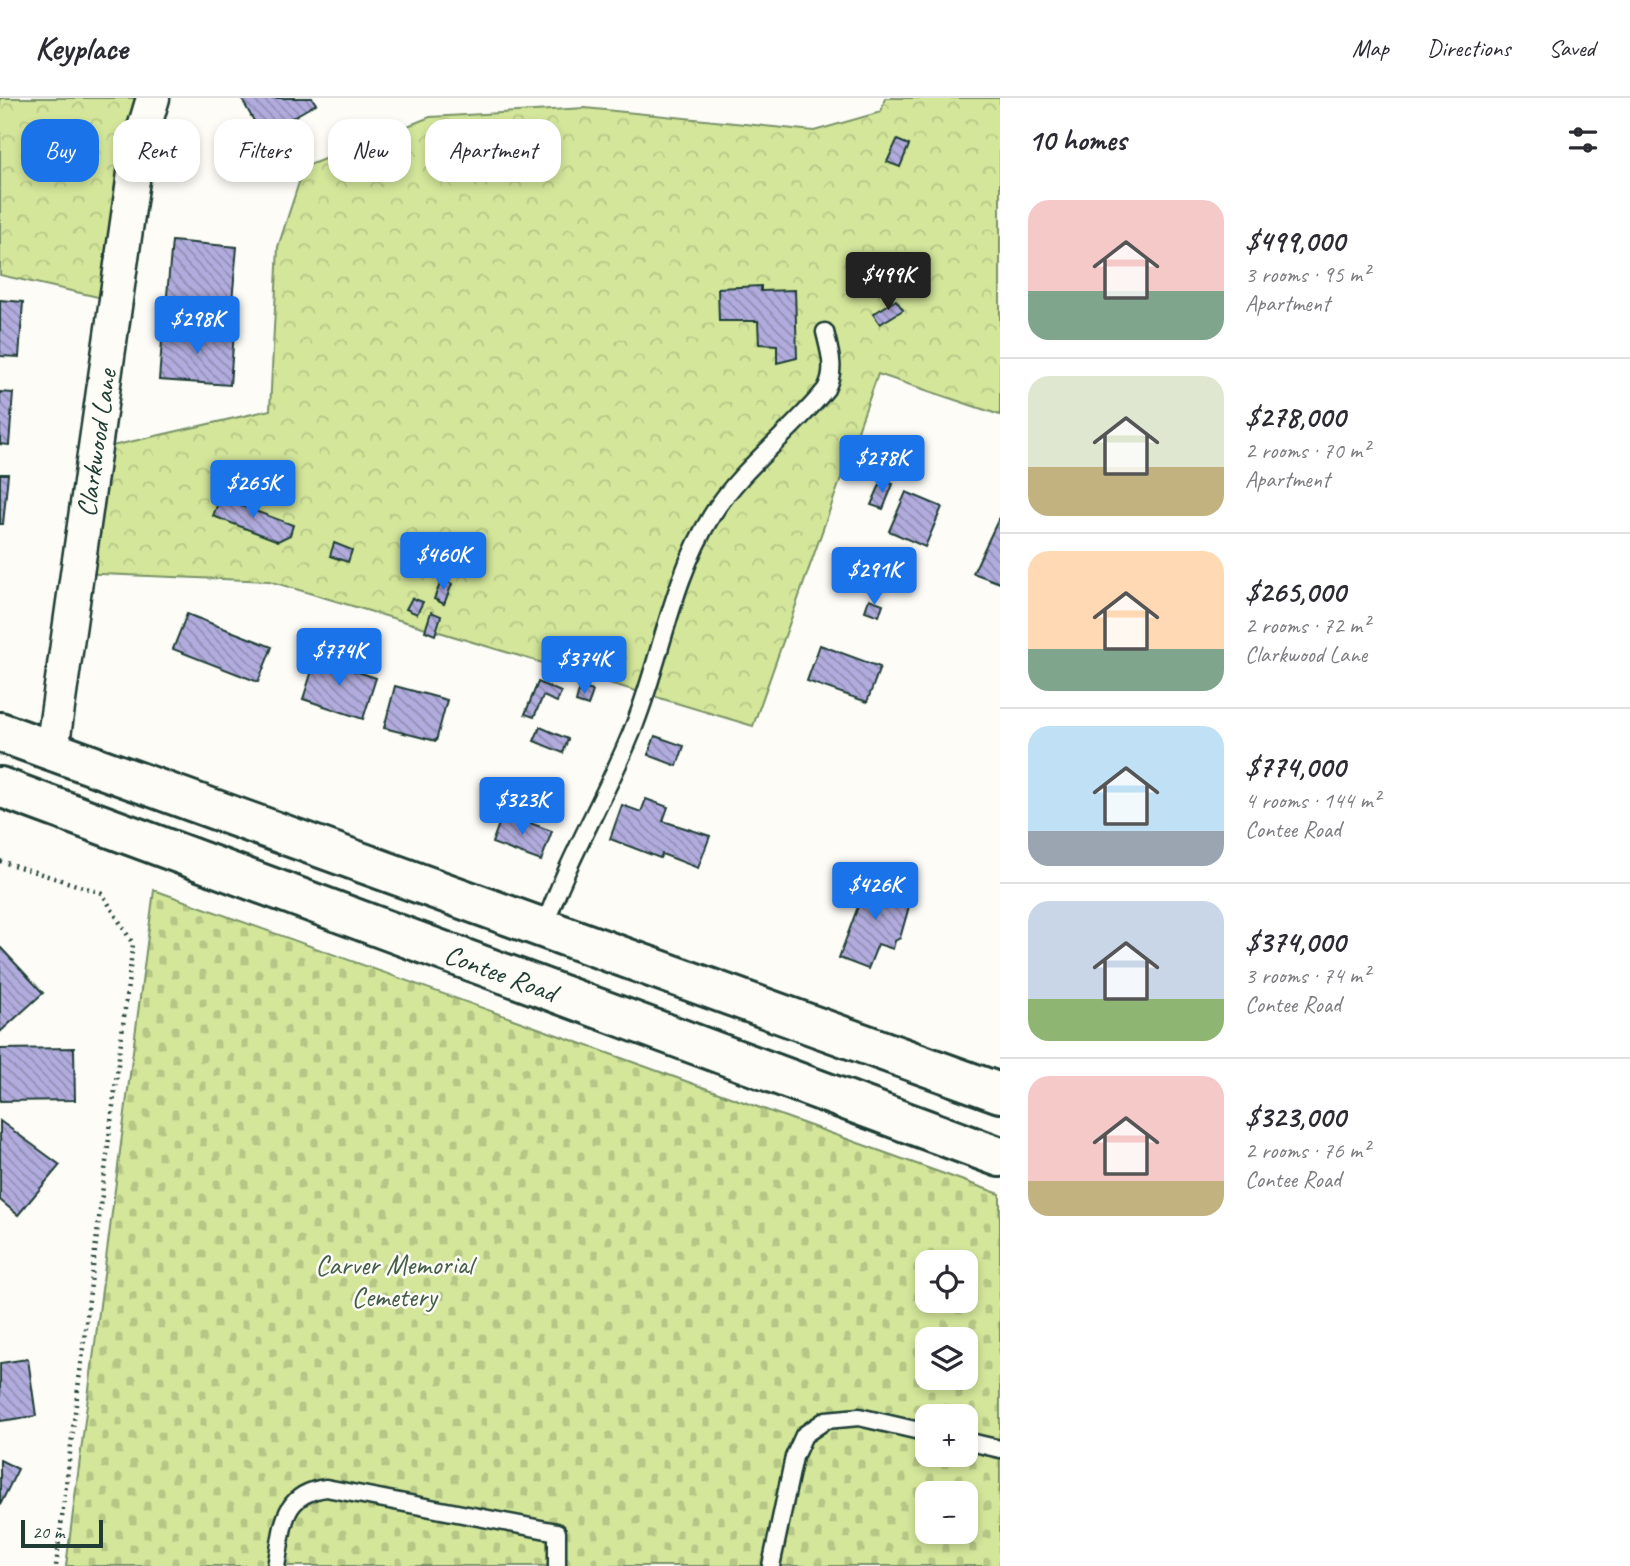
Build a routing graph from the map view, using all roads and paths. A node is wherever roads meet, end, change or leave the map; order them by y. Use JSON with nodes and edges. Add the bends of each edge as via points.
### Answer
{"nodes":[{"id":1,"x":153,"y":98,"type":"edge"},
{"id":2,"x":825,"y":332,"type":"dead end"},
{"id":3,"x":0,"y":732,"type":"edge"},
{"id":4,"x":52,"y":750,"type":"junction"},
{"id":5,"x":0,"y":787,"type":"edge"},
{"id":6,"x":0,"y":862,"type":"edge"},
{"id":7,"x":544,"y":928,"type":"junction"},
{"id":8,"x":1000,"y":1093,"type":"edge"},
{"id":9,"x":1000,"y":1157,"type":"edge"},
{"id":10,"x":915,"y":1430,"type":"edge"},
{"id":11,"x":978,"y":1444,"type":"edge"},
{"id":12,"x":1000,"y":1449,"type":"edge"},
{"id":13,"x":56,"y":1566,"type":"edge"},
{"id":14,"x":276,"y":1566,"type":"edge"},
{"id":15,"x":557,"y":1566,"type":"edge"},
{"id":16,"x":771,"y":1566,"type":"edge"}],
"edges":[{"from":1,"to":4,"type":"street","name":"Clarkwood Lane","via":[[137,152]]},
{"from":2,"to":7,"type":"lane","via":[[832,363],[826,389],[730,488],[685,566],[623,755],[560,880]]},
{"from":3,"to":4,"type":"street","name":"Contee Road"},
{"from":4,"to":7,"type":"street","name":"Contee Road"},
{"from":5,"to":9,"type":"street","name":"Contee Road"},
{"from":6,"to":13,"type":"path","via":[[102,893],[133,944]]},
{"from":7,"to":8,"type":"street","name":"Contee Road"},
{"from":10,"to":16,"type":"lane","via":[[859,1417],[826,1420],[804,1435],[794,1457]]},
{"from":11,"to":12,"type":"lane"},
{"from":14,"to":15,"type":"lane","via":[[288,1507],[309,1490],[326,1488],[557,1532]]}]}
